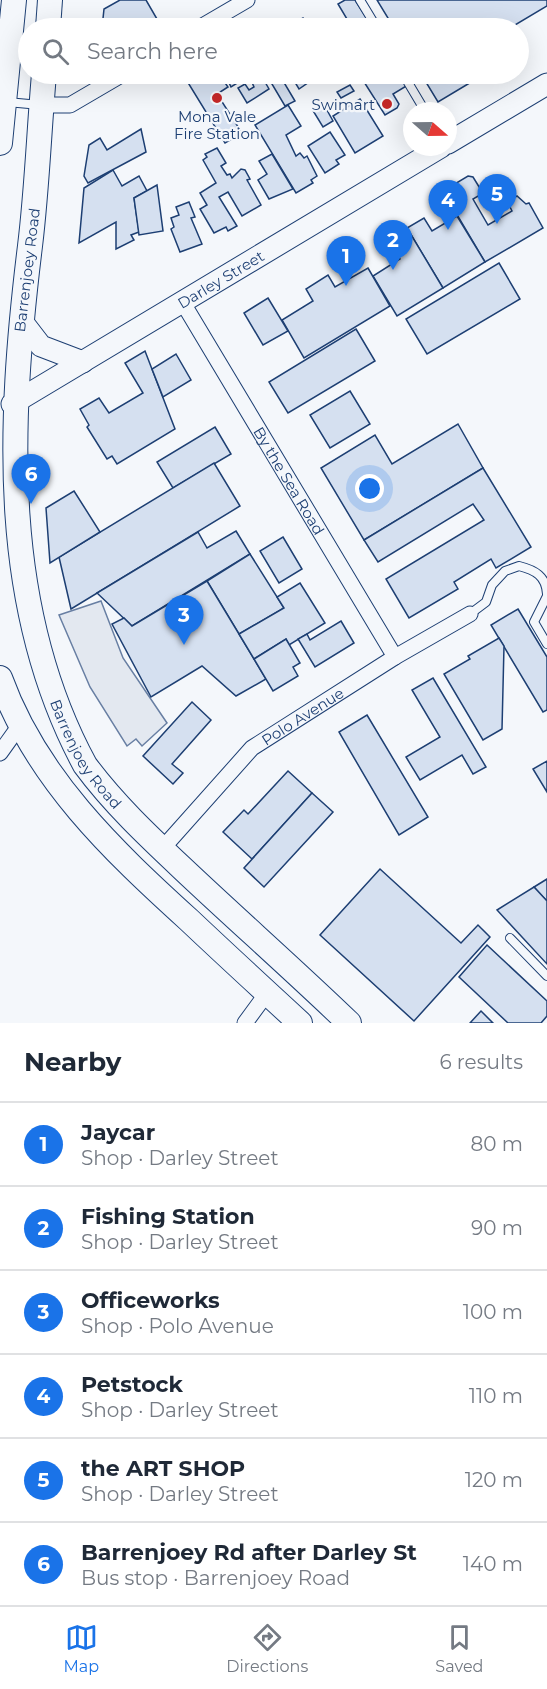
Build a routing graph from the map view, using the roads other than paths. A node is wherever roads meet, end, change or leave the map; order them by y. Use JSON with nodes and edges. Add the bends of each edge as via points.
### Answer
{"nodes":[{"id":1,"x":14,"y":0,"type":"edge"},
{"id":2,"x":50,"y":0,"type":"edge"},
{"id":3,"x":247,"y":0,"type":"edge"},
{"id":4,"x":360,"y":0,"type":"edge"},
{"id":5,"x":49,"y":18,"type":"edge"},
{"id":6,"x":216,"y":18,"type":"edge"},
{"id":7,"x":371,"y":18,"type":"edge"},
{"id":8,"x":43,"y":84,"type":"edge"},
{"id":9,"x":106,"y":84,"type":"edge"},
{"id":10,"x":409,"y":84,"type":"edge"},
{"id":11,"x":547,"y":84,"type":"edge"},
{"id":12,"x":4,"y":101,"type":"junction"},
{"id":13,"x":420,"y":102,"type":"edge"},
{"id":14,"x":41,"y":105,"type":"junction"},
{"id":15,"x":457,"y":138,"type":"edge"},
{"id":16,"x":0,"y":143,"type":"edge"},
{"id":17,"x":426,"y":156,"type":"edge"},
{"id":18,"x":183,"y":303,"type":"junction"},
{"id":19,"x":21,"y":320,"type":"junction"},
{"id":20,"x":83,"y":362,"type":"junction"},
{"id":21,"x":6,"y":408,"type":"edge"},
{"id":22,"x":547,"y":595,"type":"edge"},
{"id":23,"x":470,"y":614,"type":"joint"},
{"id":24,"x":547,"y":644,"type":"edge"},
{"id":25,"x":395,"y":657,"type":"junction"},
{"id":26,"x":0,"y":678,"type":"edge"},
{"id":27,"x":20,"y":725,"type":"junction"},
{"id":28,"x":0,"y":753,"type":"edge"},
{"id":29,"x":162,"y":849,"type":"junction"},
{"id":30,"x":510,"y":938,"type":"dead end"},
{"id":31,"x":547,"y":976,"type":"edge"},
{"id":32,"x":267,"y":993,"type":"junction"},
{"id":33,"x":245,"y":1023,"type":"edge"},
{"id":34,"x":300,"y":1023,"type":"edge"},
{"id":35,"x":349,"y":1023,"type":"edge"}],
"edges":[{"from":1,"to":12,"type":"main road"},
{"from":2,"to":5,"type":"main road"},
{"from":3,"to":6,"type":"street"},
{"from":4,"to":7,"type":"lane"},
{"from":8,"to":14,"type":"main road","name":"Barrenjoey Road"},
{"from":9,"to":14,"type":"street","via":[[70,105]]},
{"from":10,"to":13,"type":"lane"},
{"from":11,"to":15,"type":"main road"},
{"from":12,"to":14,"type":"lane"},
{"from":12,"to":16,"type":"main road"},
{"from":14,"to":19,"type":"main road","name":"Barrenjoey Road","via":[[34,213]]},
{"from":17,"to":18,"type":"main road","name":"Darley Street"},
{"from":18,"to":20,"type":"main road","name":"Darley Street"},
{"from":18,"to":25,"type":"street","name":"By the Sea Road"},
{"from":19,"to":20,"type":"main road","via":[[41,346]]},
{"from":19,"to":21,"type":"main road","name":"Barrenjoey Road"},
{"from":20,"to":21,"type":"main road","name":"Darley Street"},
{"from":21,"to":29,"type":"main road","name":"Barrenjoey Road","via":[[7,557],[30,656],[54,713],[86,765]]},
{"from":22,"to":23,"type":"lane","via":[[547,584],[540,574],[519,566],[505,571],[492,585],[486,602]]},
{"from":22,"to":24,"type":"lane","via":[[534,622]]},
{"from":23,"to":25,"type":"street","name":"Polo Avenue"},
{"from":25,"to":29,"type":"street","name":"Polo Avenue","via":[[252,748]]},
{"from":26,"to":27,"type":"main road"},
{"from":27,"to":28,"type":"street"},
{"from":27,"to":32,"type":"main road","via":[[56,784],[84,818],[157,892]]},
{"from":29,"to":35,"type":"main road","name":"Barrenjoey Road"},
{"from":30,"to":31,"type":"lane"},
{"from":32,"to":33,"type":"street"},
{"from":32,"to":34,"type":"main road"}]}
